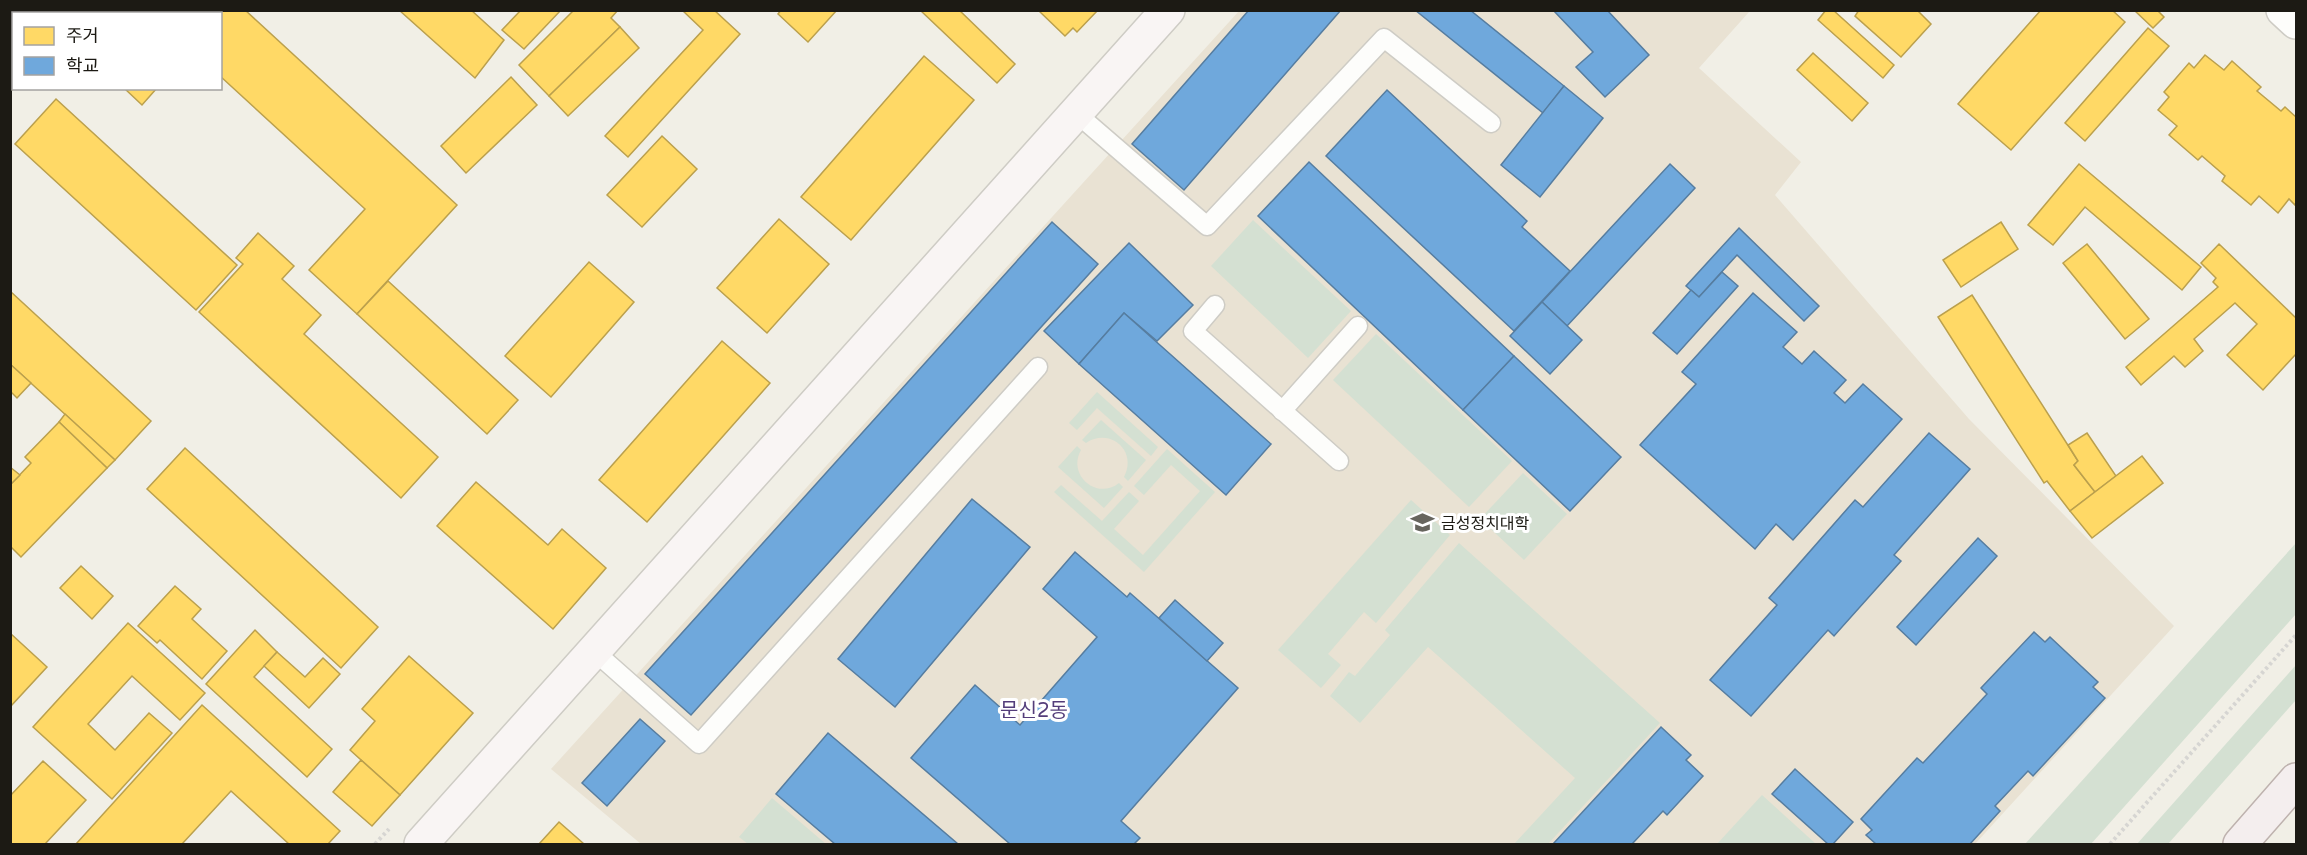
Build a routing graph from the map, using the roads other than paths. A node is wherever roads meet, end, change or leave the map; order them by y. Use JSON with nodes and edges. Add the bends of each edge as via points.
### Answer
{"nodes":[{"id":1,"x":1168,"y":10,"type":"edge"},
{"id":2,"x":2283,"y":10,"type":"edge"},
{"id":3,"x":2296,"y":22,"type":"edge"},
{"id":4,"x":1076,"y":113,"type":"junction"},
{"id":5,"x":1491,"y":123,"type":"dead end"},
{"id":6,"x":1215,"y":305,"type":"dead end"},
{"id":7,"x":1358,"y":326,"type":"dead end"},
{"id":8,"x":1038,"y":367,"type":"dead end"},
{"id":9,"x":1282,"y":411,"type":"junction"},
{"id":10,"x":1339,"y":461,"type":"dead end"},
{"id":11,"x":594,"y":651,"type":"junction"},
{"id":12,"x":2296,"y":780,"type":"edge"},
{"id":13,"x":421,"y":844,"type":"edge"},
{"id":14,"x":2240,"y":844,"type":"edge"}],
"edges":[{"from":1,"to":4,"type":"main road"},
{"from":2,"to":3,"type":"street"},
{"from":4,"to":5,"type":"lane","via":[[1207,226],[1384,38]]},
{"from":4,"to":11,"type":"main road"},
{"from":6,"to":9,"type":"lane","via":[[1193,331]]},
{"from":7,"to":9,"type":"lane"},
{"from":8,"to":11,"type":"lane","via":[[699,744]]},
{"from":9,"to":10,"type":"lane"},
{"from":11,"to":13,"type":"main road"},
{"from":12,"to":14,"type":"main road"}]}
